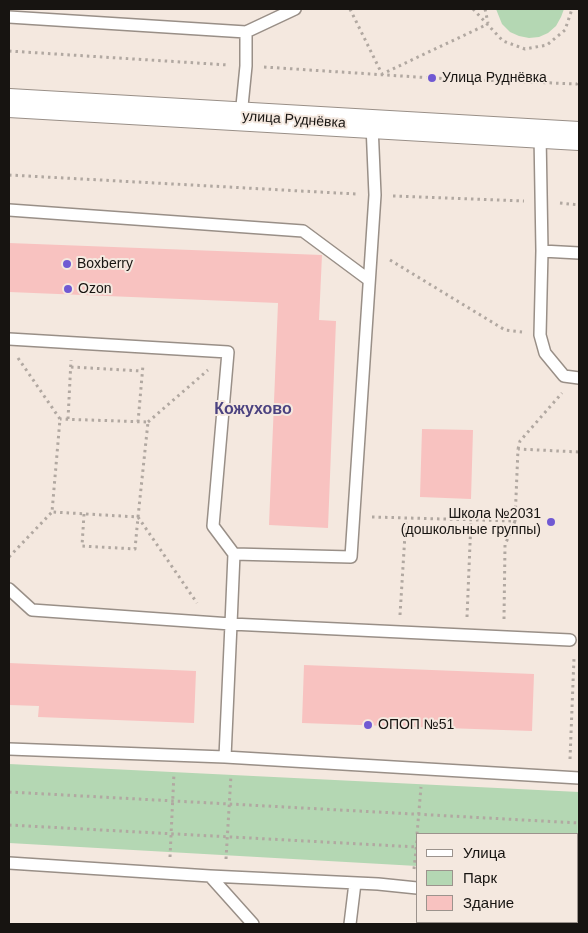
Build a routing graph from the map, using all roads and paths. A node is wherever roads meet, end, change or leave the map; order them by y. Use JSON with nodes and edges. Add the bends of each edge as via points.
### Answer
{"nodes":[{"id":1,"x":295,"y":9,"type":"edge"},
{"id":2,"x":350,"y":9,"type":"edge"},
{"id":3,"x":473,"y":9,"type":"edge"},
{"id":4,"x":485,"y":9,"type":"edge"},
{"id":5,"x":572,"y":9,"type":"edge"},
{"id":6,"x":9,"y":17,"type":"edge"},
{"id":7,"x":488,"y":24,"type":"junction"},
{"id":8,"x":246,"y":32,"type":"junction"},
{"id":9,"x":9,"y":51,"type":"edge"},
{"id":10,"x":246,"y":66,"type":"junction"},
{"id":11,"x":382,"y":74,"type":"junction"},
{"id":12,"x":579,"y":82,"type":"edge"},
{"id":13,"x":9,"y":103,"type":"edge"},
{"id":14,"x":241,"y":116,"type":"junction"},
{"id":15,"x":372,"y":125,"type":"junction"},
{"id":16,"x":540,"y":134,"type":"junction"},
{"id":17,"x":579,"y":136,"type":"edge"},
{"id":18,"x":9,"y":176,"type":"edge"},
{"id":19,"x":375,"y":195,"type":"junction"},
{"id":20,"x":541,"y":202,"type":"junction"},
{"id":21,"x":579,"y":204,"type":"edge"},
{"id":22,"x":9,"y":210,"type":"edge"},
{"id":23,"x":371,"y":249,"type":"junction"},
{"id":24,"x":542,"y":251,"type":"junction"},
{"id":25,"x":579,"y":253,"type":"edge"},
{"id":26,"x":369,"y":280,"type":"junction"},
{"id":27,"x":540,"y":335,"type":"junction"},
{"id":28,"x":9,"y":339,"type":"edge"},
{"id":29,"x":72,"y":343,"type":"junction"},
{"id":30,"x":144,"y":347,"type":"junction"},
{"id":31,"x":228,"y":352,"type":"junction"},
{"id":32,"x":14,"y":353,"type":"dead end"},
{"id":33,"x":70,"y":367,"type":"junction"},
{"id":34,"x":142,"y":371,"type":"junction"},
{"id":35,"x":577,"y":378,"type":"edge"},
{"id":36,"x":60,"y":418,"type":"junction"},
{"id":37,"x":68,"y":419,"type":"junction"},
{"id":38,"x":138,"y":422,"type":"junction"},
{"id":39,"x":148,"y":422,"type":"junction"},
{"id":40,"x":518,"y":449,"type":"junction"},
{"id":41,"x":579,"y":452,"type":"edge"},
{"id":42,"x":52,"y":512,"type":"junction"},
{"id":43,"x":84,"y":514,"type":"junction"},
{"id":44,"x":138,"y":517,"type":"junction"},
{"id":45,"x":353,"y":517,"type":"junction"},
{"id":46,"x":406,"y":518,"type":"junction"},
{"id":47,"x":471,"y":520,"type":"junction"},
{"id":48,"x":515,"y":521,"type":"junction"},
{"id":49,"x":234,"y":554,"type":"junction"},
{"id":50,"x":9,"y":557,"type":"edge"},
{"id":51,"x":9,"y":589,"type":"edge"},
{"id":52,"x":211,"y":623,"type":"junction"},
{"id":53,"x":232,"y":624,"type":"junction"},
{"id":54,"x":399,"y":632,"type":"junction"},
{"id":55,"x":466,"y":635,"type":"junction"},
{"id":56,"x":503,"y":637,"type":"junction"},
{"id":57,"x":570,"y":640,"type":"joint"},
{"id":58,"x":9,"y":749,"type":"edge"},
{"id":59,"x":176,"y":755,"type":"junction"},
{"id":60,"x":228,"y":757,"type":"junction"},
{"id":61,"x":422,"y":769,"type":"junction"},
{"id":62,"x":574,"y":778,"type":"edge"},
{"id":63,"x":9,"y":792,"type":"edge"},
{"id":64,"x":172,"y":801,"type":"junction"},
{"id":65,"x":230,"y":804,"type":"junction"},
{"id":66,"x":419,"y":814,"type":"junction"},
{"id":67,"x":579,"y":823,"type":"edge"},
{"id":68,"x":9,"y":825,"type":"edge"},
{"id":69,"x":417,"y":833,"type":"edge"},
{"id":70,"x":170,"y":834,"type":"junction"},
{"id":71,"x":227,"y":837,"type":"junction"},
{"id":72,"x":416,"y":847,"type":"edge"},
{"id":73,"x":9,"y":863,"type":"edge"},
{"id":74,"x":170,"y":874,"type":"junction"},
{"id":75,"x":210,"y":876,"type":"junction"},
{"id":76,"x":225,"y":877,"type":"junction"},
{"id":77,"x":355,"y":883,"type":"junction"},
{"id":78,"x":415,"y":888,"type":"edge"},
{"id":79,"x":253,"y":924,"type":"edge"},
{"id":80,"x":350,"y":924,"type":"edge"}],
"edges":[{"from":1,"to":8,"type":"lane"},
{"from":2,"to":11,"type":"path"},
{"from":3,"to":7,"type":"path"},
{"from":4,"to":7,"type":"path"},
{"from":5,"to":7,"type":"path","via":[[565,30],[547,45],[525,49],[503,41]]},
{"from":6,"to":8,"type":"lane"},
{"from":7,"to":11,"type":"path"},
{"from":8,"to":10,"type":"lane"},
{"from":9,"to":10,"type":"path"},
{"from":10,"to":11,"type":"path"},
{"from":10,"to":14,"type":"lane"},
{"from":11,"to":12,"type":"path"},
{"from":13,"to":14,"type":"street","name":"улица Руднёвка"},
{"from":14,"to":15,"type":"street","name":"улица Руднёвка"},
{"from":15,"to":16,"type":"street","name":"улица Руднёвка"},
{"from":15,"to":19,"type":"lane"},
{"from":16,"to":17,"type":"street","name":"улица Руднёвка"},
{"from":16,"to":20,"type":"lane"},
{"from":18,"to":19,"type":"path"},
{"from":19,"to":20,"type":"path"},
{"from":19,"to":23,"type":"lane"},
{"from":20,"to":21,"type":"path"},
{"from":20,"to":24,"type":"lane"},
{"from":22,"to":26,"type":"lane","via":[[302,231]]},
{"from":23,"to":26,"type":"lane"},
{"from":23,"to":27,"type":"path","via":[[505,330]]},
{"from":24,"to":25,"type":"lane"},
{"from":24,"to":27,"type":"lane"},
{"from":26,"to":45,"type":"lane"},
{"from":27,"to":35,"type":"lane","via":[[545,353],[564,376]]},
{"from":28,"to":29,"type":"lane"},
{"from":29,"to":30,"type":"lane"},
{"from":29,"to":33,"type":"path"},
{"from":30,"to":31,"type":"lane"},
{"from":30,"to":34,"type":"path"},
{"from":31,"to":39,"type":"path"},
{"from":31,"to":49,"type":"lane","via":[[213,526]]},
{"from":32,"to":36,"type":"path"},
{"from":33,"to":34,"type":"path"},
{"from":33,"to":37,"type":"path"},
{"from":34,"to":38,"type":"path"},
{"from":35,"to":40,"type":"path","via":[[520,442]]},
{"from":36,"to":37,"type":"path"},
{"from":36,"to":42,"type":"path"},
{"from":37,"to":38,"type":"path"},
{"from":38,"to":39,"type":"path"},
{"from":39,"to":44,"type":"path"},
{"from":40,"to":41,"type":"path"},
{"from":40,"to":48,"type":"path"},
{"from":42,"to":43,"type":"path"},
{"from":42,"to":50,"type":"path"},
{"from":43,"to":44,"type":"path"},
{"from":43,"to":44,"type":"path","via":[[82,546],[135,549]]},
{"from":44,"to":52,"type":"path"},
{"from":45,"to":46,"type":"path"},
{"from":45,"to":49,"type":"lane","via":[[351,558]]},
{"from":46,"to":47,"type":"path"},
{"from":46,"to":54,"type":"path"},
{"from":47,"to":48,"type":"path"},
{"from":47,"to":55,"type":"path"},
{"from":48,"to":56,"type":"path","via":[[505,545]]},
{"from":49,"to":53,"type":"lane"},
{"from":51,"to":52,"type":"lane","via":[[32,610]]},
{"from":52,"to":53,"type":"lane"},
{"from":53,"to":54,"type":"lane"},
{"from":53,"to":60,"type":"lane"},
{"from":54,"to":55,"type":"lane"},
{"from":55,"to":56,"type":"lane"},
{"from":56,"to":57,"type":"lane"},
{"from":57,"to":62,"type":"path","via":[[574,651]]},
{"from":58,"to":59,"type":"lane"},
{"from":59,"to":60,"type":"lane"},
{"from":59,"to":64,"type":"path"},
{"from":60,"to":61,"type":"lane"},
{"from":60,"to":65,"type":"path"},
{"from":61,"to":62,"type":"lane"},
{"from":61,"to":66,"type":"path"},
{"from":63,"to":64,"type":"path"},
{"from":64,"to":65,"type":"path"},
{"from":64,"to":70,"type":"path"},
{"from":65,"to":66,"type":"path"},
{"from":65,"to":71,"type":"path"},
{"from":66,"to":67,"type":"path"},
{"from":66,"to":69,"type":"path"},
{"from":68,"to":70,"type":"path"},
{"from":70,"to":71,"type":"path"},
{"from":70,"to":74,"type":"path"},
{"from":71,"to":72,"type":"path"},
{"from":71,"to":76,"type":"path"},
{"from":72,"to":78,"type":"path"},
{"from":73,"to":74,"type":"lane"},
{"from":74,"to":75,"type":"lane"},
{"from":75,"to":76,"type":"lane"},
{"from":75,"to":79,"type":"lane"},
{"from":76,"to":77,"type":"lane"},
{"from":77,"to":78,"type":"lane"},
{"from":77,"to":80,"type":"lane"}]}
